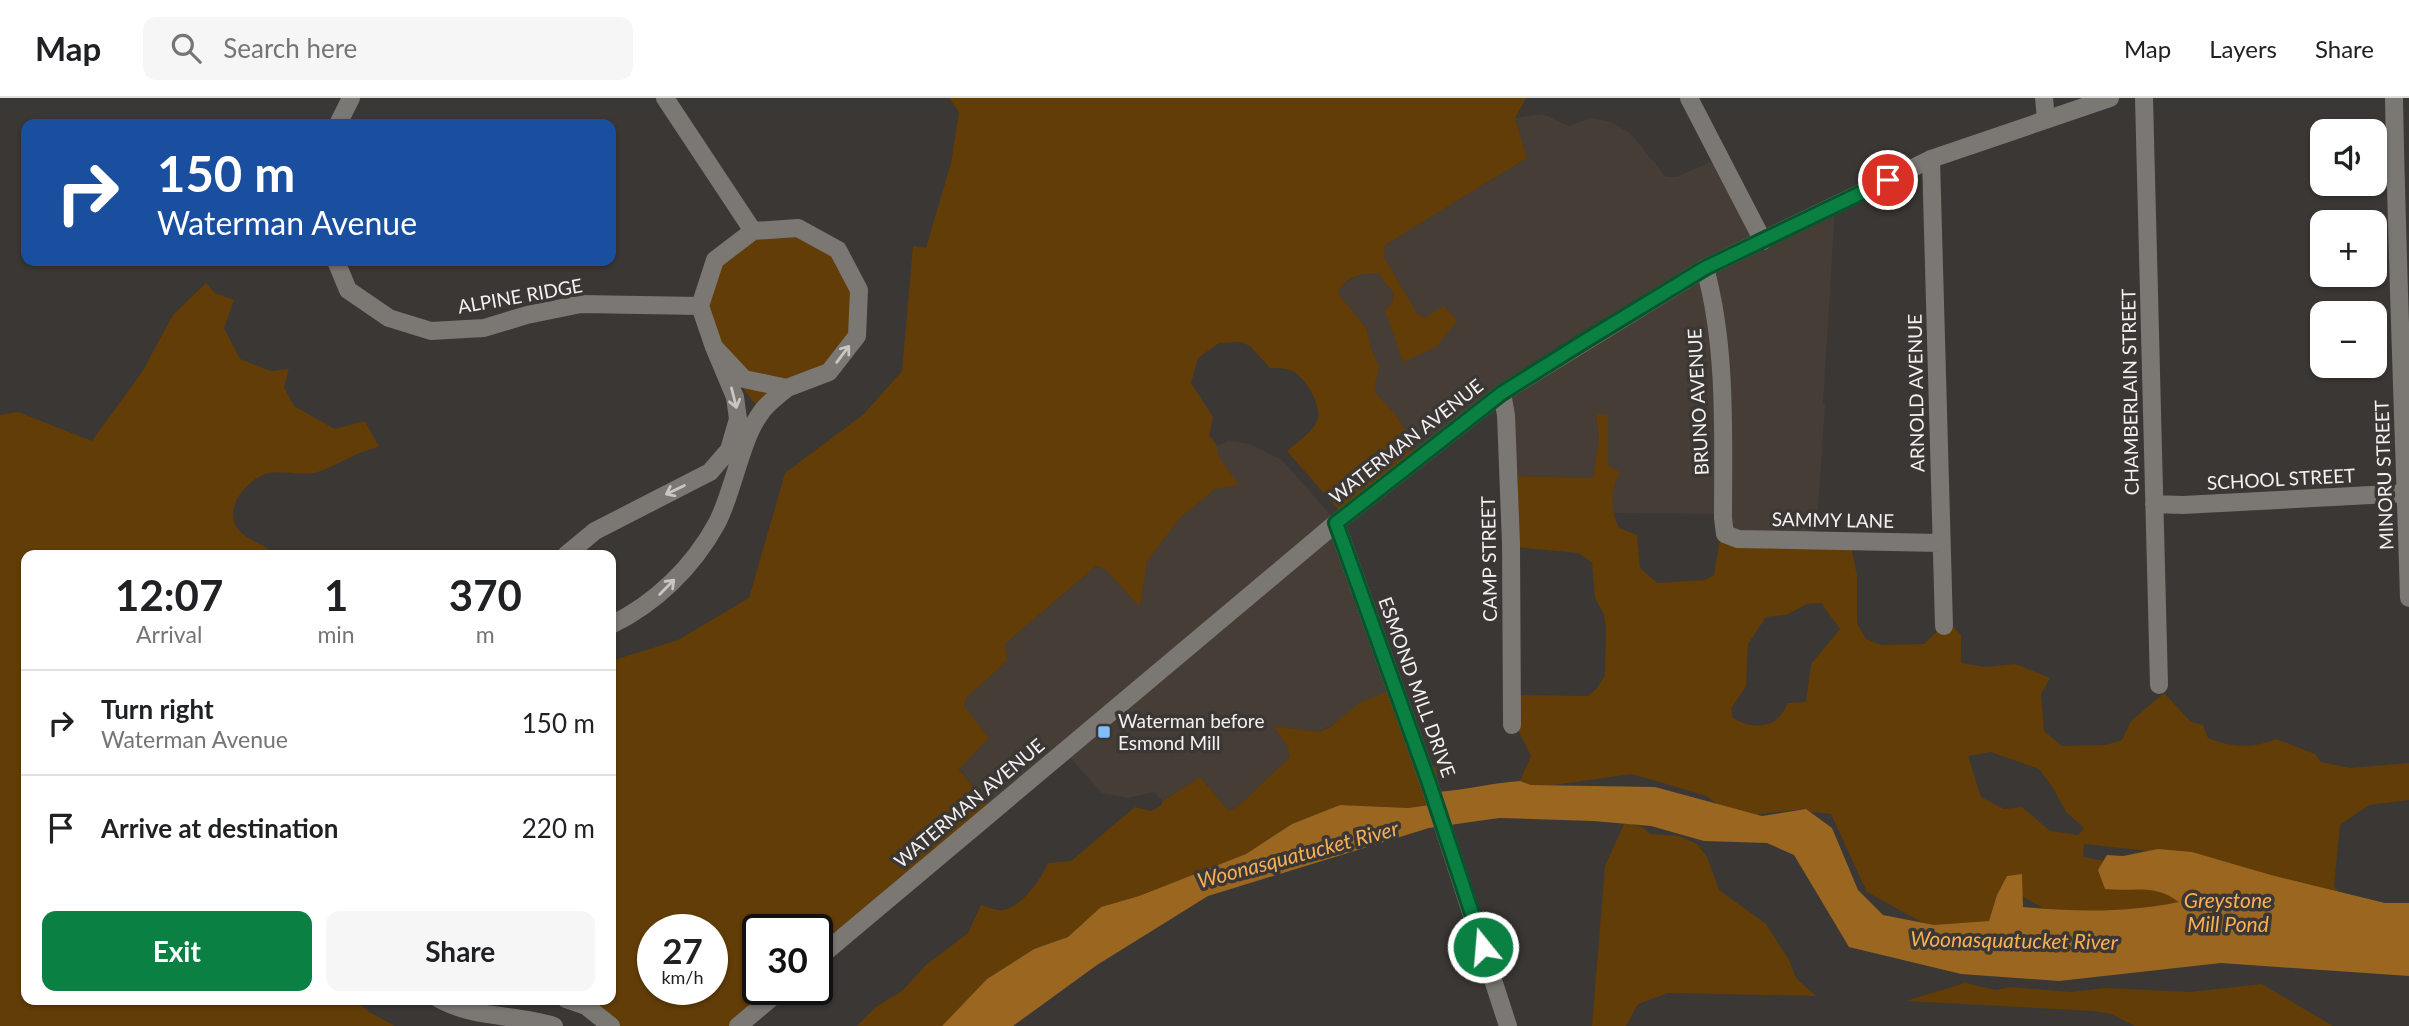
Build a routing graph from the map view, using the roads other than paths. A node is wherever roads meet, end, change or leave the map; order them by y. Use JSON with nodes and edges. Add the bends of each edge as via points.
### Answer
{"nodes":[{"id":1,"x":351,"y":98,"type":"edge"},
{"id":2,"x":665,"y":98,"type":"edge"},
{"id":3,"x":1689,"y":98,"type":"edge"},
{"id":4,"x":2044,"y":98,"type":"edge"},
{"id":5,"x":2110,"y":98,"type":"edge"},
{"id":6,"x":2144,"y":98,"type":"edge"},
{"id":7,"x":2395,"y":98,"type":"edge"},
{"id":8,"x":340,"y":119,"type":"edge"},
{"id":9,"x":2046,"y":119,"type":"junction"},
{"id":10,"x":1931,"y":159,"type":"junction"},
{"id":11,"x":753,"y":231,"type":"junction"},
{"id":12,"x":1763,"y":242,"type":"junction"},
{"id":13,"x":338,"y":266,"type":"edge"},
{"id":14,"x":1705,"y":268,"type":"junction"},
{"id":15,"x":700,"y":306,"type":"junction"},
{"id":16,"x":714,"y":347,"type":"junction"},
{"id":17,"x":787,"y":388,"type":"junction"},
{"id":18,"x":1502,"y":393,"type":"junction"},
{"id":19,"x":2408,"y":493,"type":"edge"},
{"id":20,"x":2154,"y":504,"type":"junction"},
{"id":21,"x":1336,"y":523,"type":"junction"},
{"id":22,"x":1725,"y":534,"type":"joint"},
{"id":23,"x":1941,"y":543,"type":"junction"},
{"id":24,"x":572,"y":550,"type":"edge"},
{"id":25,"x":2409,"y":598,"type":"edge"},
{"id":26,"x":616,"y":622,"type":"edge"},
{"id":27,"x":1944,"y":626,"type":"dead end"},
{"id":28,"x":2159,"y":685,"type":"dead end"},
{"id":29,"x":1512,"y":725,"type":"dead end"},
{"id":30,"x":833,"y":946,"type":"edge"},
{"id":31,"x":450,"y":1005,"type":"edge"},
{"id":32,"x":583,"y":1005,"type":"edge"},
{"id":33,"x":763,"y":1005,"type":"edge"},
{"id":34,"x":555,"y":1026,"type":"edge"},
{"id":35,"x":611,"y":1026,"type":"edge"},
{"id":36,"x":738,"y":1026,"type":"edge"},
{"id":37,"x":1508,"y":1026,"type":"edge"}],
"edges":[{"from":1,"to":8,"type":"street"},
{"from":2,"to":11,"type":"street"},
{"from":3,"to":12,"type":"street"},
{"from":4,"to":9,"type":"street"},
{"from":5,"to":9,"type":"street","name":"WATERMAN AVENUE"},
{"from":6,"to":20,"type":"street","name":"CHAMBERLAIN STREET"},
{"from":7,"to":19,"type":"street","name":"MINORU STREET"},
{"from":9,"to":10,"type":"street","name":"WATERMAN AVENUE"},
{"from":10,"to":12,"type":"street","name":"WATERMAN AVENUE"},
{"from":10,"to":23,"type":"street","name":"ARNOLD AVENUE"},
{"from":11,"to":15,"type":"street","via":[[715,260]]},
{"from":17,"to":11,"type":"street","one_way":true,"via":[[829,372],[850,345],[856,335],[859,290],[838,250],[798,228]]},
{"from":12,"to":14,"type":"street","name":"WATERMAN AVENUE"},
{"from":13,"to":15,"type":"street","name":"ALPINE RIDGE","via":[[348,290],[389,318],[431,331],[484,328],[581,304]]},
{"from":14,"to":18,"type":"street","name":"WATERMAN AVENUE"},
{"from":14,"to":22,"type":"street","name":"BRUNO AVENUE","via":[[1714,300],[1721,382]]},
{"from":15,"to":16,"type":"street"},
{"from":16,"to":17,"type":"street","via":[[744,379]]},
{"from":16,"to":24,"type":"street","one_way":true,"via":[[735,397],[738,419],[729,450],[710,471],[595,531]]},
{"from":26,"to":17,"type":"street","one_way":true,"via":[[660,594],[690,564],[717,522],[750,431],[761,412]]},
{"from":18,"to":21,"type":"street","name":"WATERMAN AVENUE"},
{"from":18,"to":29,"type":"street","name":"CAMP STREET","via":[[1511,544]]},
{"from":19,"to":20,"type":"street","name":"SCHOOL STREET"},
{"from":19,"to":25,"type":"street","name":"MINORU STREET"},
{"from":20,"to":28,"type":"street","name":"CHAMBERLAIN STREET"},
{"from":21,"to":30,"type":"street","name":"WATERMAN AVENUE"},
{"from":21,"to":37,"type":"street","name":"ESMOND MILL DRIVE","via":[[1433,794]]},
{"from":22,"to":23,"type":"street","name":"SAMMY LANE","via":[[1738,539]]},
{"from":23,"to":27,"type":"street","name":"ARNOLD AVENUE"},
{"from":31,"to":34,"type":"street"},
{"from":32,"to":35,"type":"street"},
{"from":33,"to":36,"type":"street"}]}
